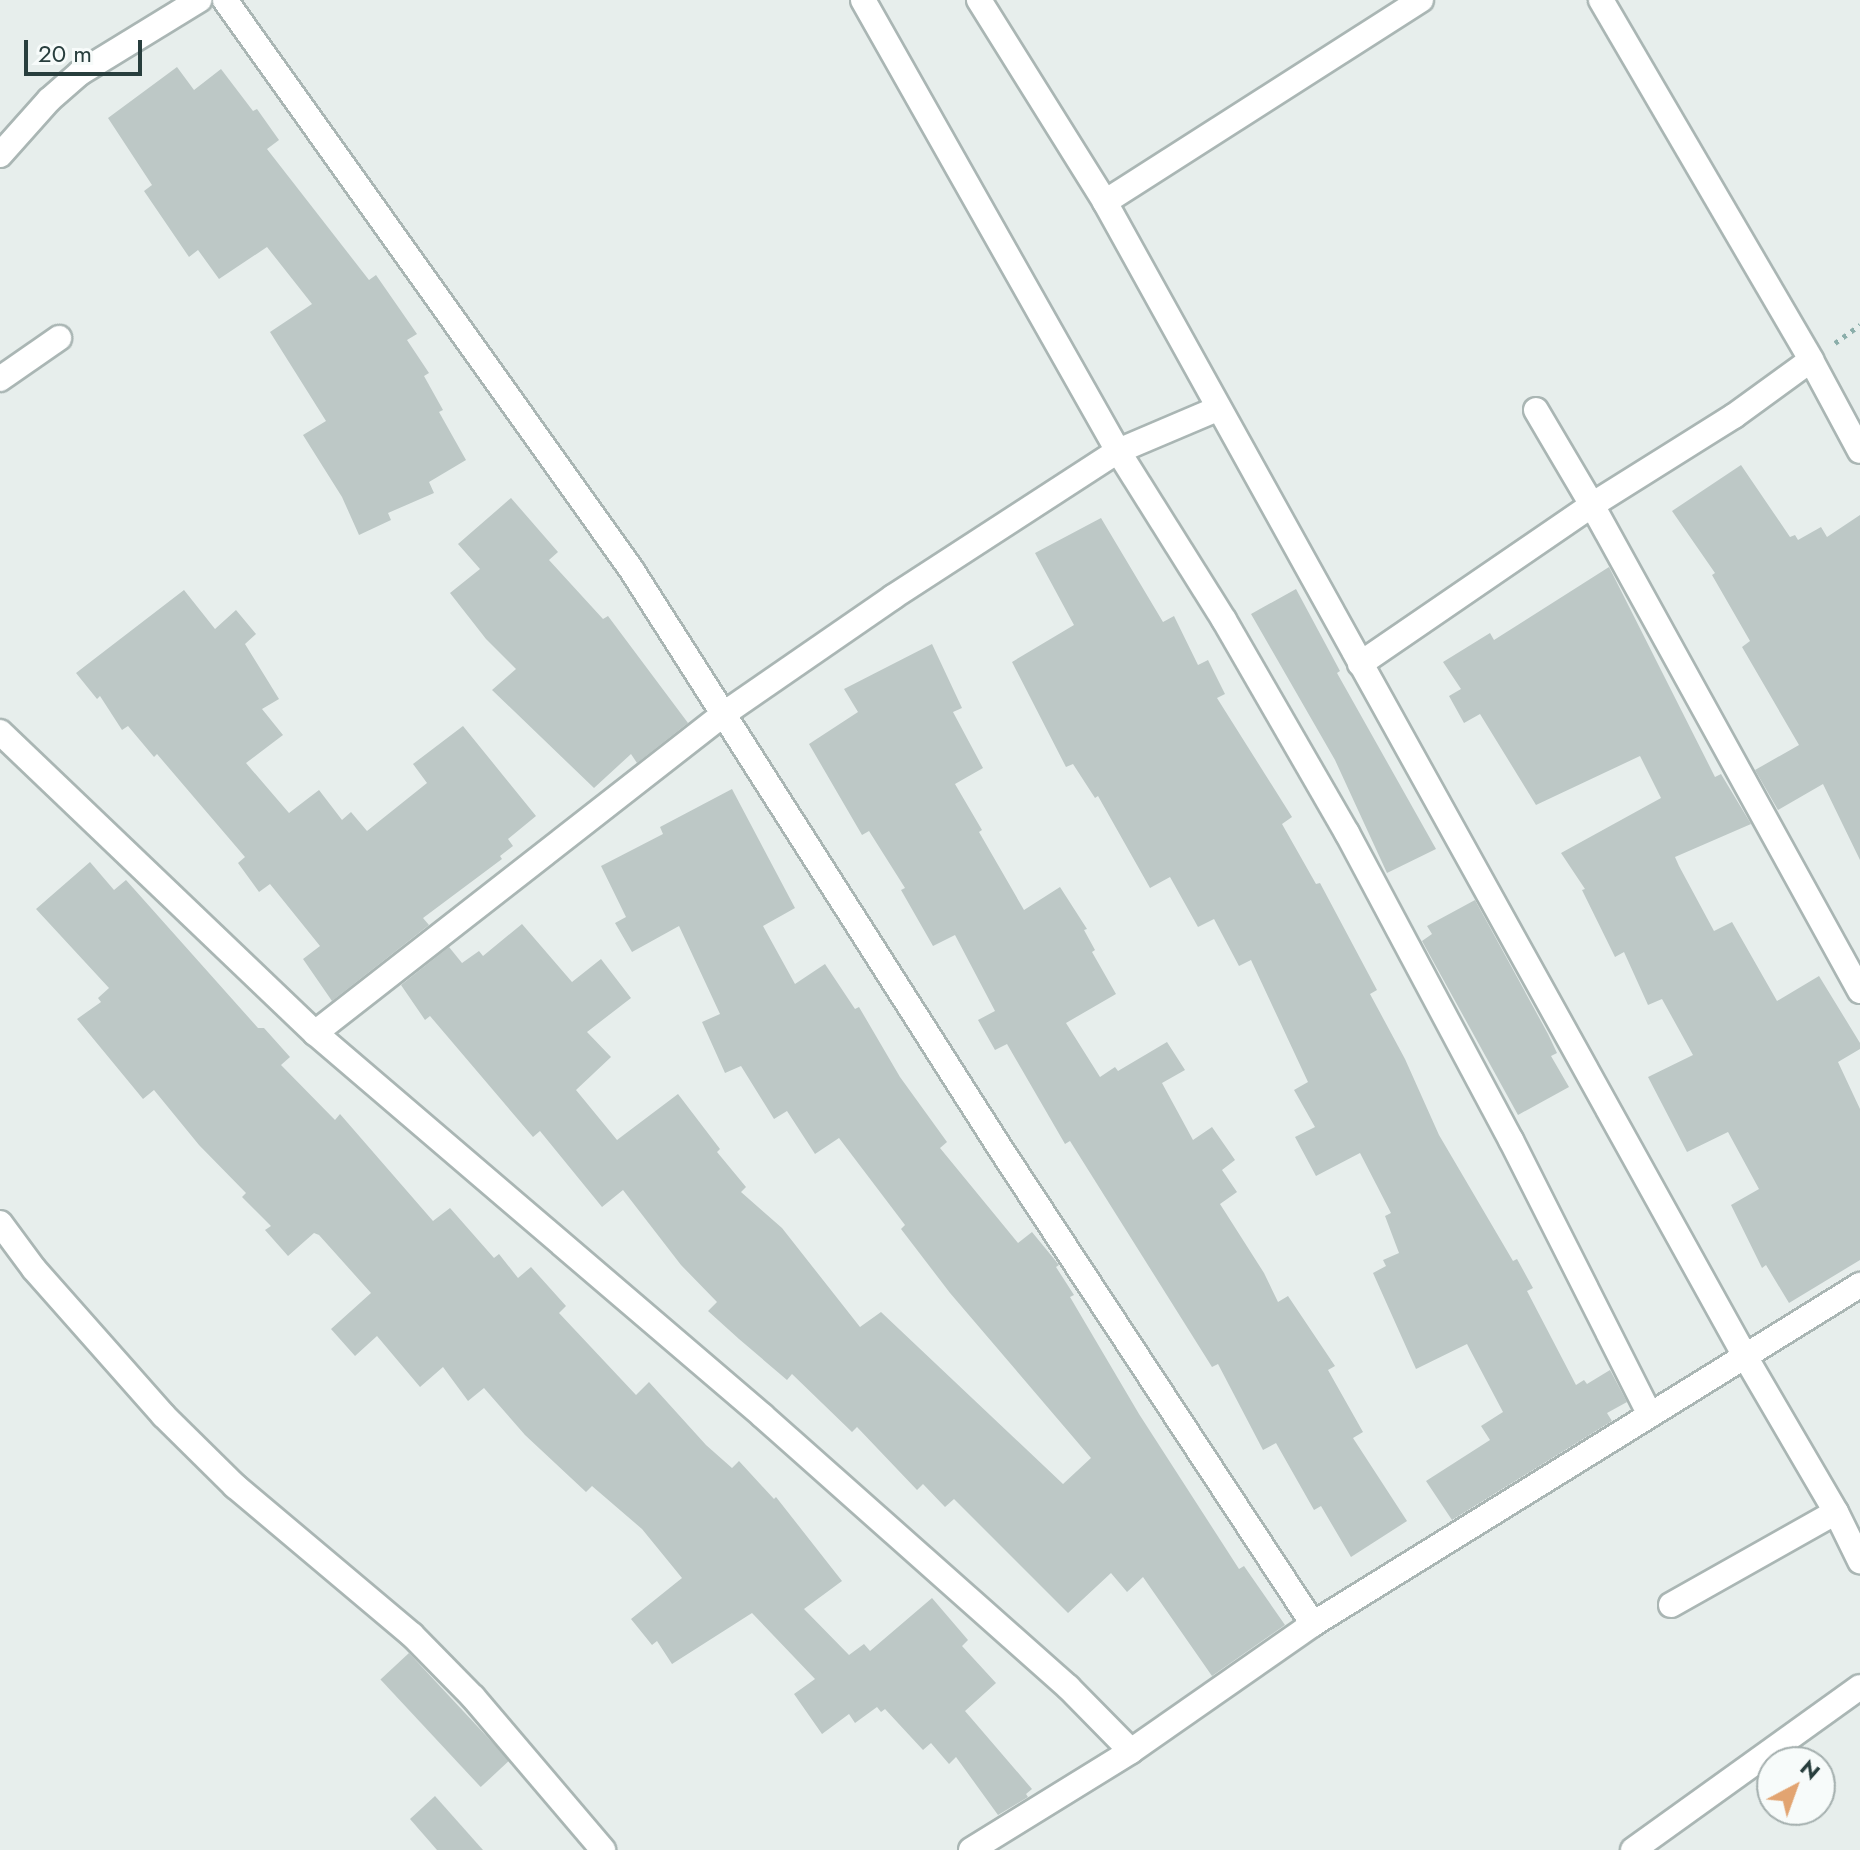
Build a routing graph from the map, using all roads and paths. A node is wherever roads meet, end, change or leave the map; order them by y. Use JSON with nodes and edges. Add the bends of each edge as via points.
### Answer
{"nodes":[{"id":1,"x":199,"y":0,"type":"edge"},
{"id":2,"x":225,"y":0,"type":"edge"},
{"id":3,"x":863,"y":0,"type":"edge"},
{"id":4,"x":979,"y":0,"type":"edge"},
{"id":5,"x":1421,"y":0,"type":"edge"},
{"id":6,"x":1601,"y":0,"type":"edge"},
{"id":7,"x":0,"y":155,"type":"edge"},
{"id":8,"x":1105,"y":202,"type":"junction"},
{"id":9,"x":59,"y":338,"type":"dead end"},
{"id":10,"x":1811,"y":360,"type":"junction"},
{"id":11,"x":0,"y":379,"type":"edge"},
{"id":12,"x":1217,"y":409,"type":"junction"},
{"id":13,"x":1536,"y":410,"type":"dead end"},
{"id":14,"x":1118,"y":451,"type":"junction"},
{"id":15,"x":1860,"y":451,"type":"edge"},
{"id":16,"x":1592,"y":505,"type":"junction"},
{"id":17,"x":1360,"y":664,"type":"junction"},
{"id":18,"x":725,"y":713,"type":"junction"},
{"id":19,"x":0,"y":732,"type":"edge"},
{"id":20,"x":1860,"y":991,"type":"edge"},
{"id":21,"x":315,"y":1033,"type":"junction"},
{"id":22,"x":0,"y":1223,"type":"edge"},
{"id":23,"x":1860,"y":1285,"type":"edge"},
{"id":24,"x":1746,"y":1358,"type":"junction"},
{"id":25,"x":1650,"y":1415,"type":"junction"},
{"id":26,"x":1836,"y":1512,"type":"junction"},
{"id":27,"x":1860,"y":1561,"type":"edge"},
{"id":28,"x":1671,"y":1605,"type":"dead end"},
{"id":29,"x":1313,"y":1624,"type":"junction"},
{"id":30,"x":1860,"y":1687,"type":"edge"},
{"id":31,"x":1131,"y":1751,"type":"junction"},
{"id":32,"x":603,"y":1850,"type":"edge"},
{"id":33,"x":971,"y":1850,"type":"edge"},
{"id":34,"x":1633,"y":1850,"type":"edge"}],
"edges":[{"from":1,"to":7,"type":"street","via":[[80,73]]},
{"from":2,"to":18,"type":"street","via":[[631,569]]},
{"from":3,"to":14,"type":"street"},
{"from":4,"to":8,"type":"street"},
{"from":5,"to":8,"type":"street"},
{"from":6,"to":10,"type":"street"},
{"from":8,"to":12,"type":"street"},
{"from":9,"to":11,"type":"street"},
{"from":10,"to":15,"type":"street"},
{"from":10,"to":16,"type":"street","via":[[1734,416]]},
{"from":12,"to":14,"type":"street"},
{"from":12,"to":17,"type":"street"},
{"from":13,"to":16,"type":"street"},
{"from":14,"to":18,"type":"street"},
{"from":14,"to":25,"type":"street","via":[[1224,620],[1347,833]]},
{"from":16,"to":17,"type":"street"},
{"from":16,"to":20,"type":"street"},
{"from":17,"to":24,"type":"street"},
{"from":18,"to":21,"type":"street"},
{"from":18,"to":29,"type":"street","via":[[1009,1161]]},
{"from":19,"to":21,"type":"street"},
{"from":21,"to":31,"type":"street","via":[[775,1426],[1068,1687]]},
{"from":22,"to":32,"type":"street","via":[[164,1416],[235,1486],[412,1635],[473,1697]]},
{"from":23,"to":24,"type":"street"},
{"from":24,"to":25,"type":"street"},
{"from":24,"to":26,"type":"street"},
{"from":25,"to":29,"type":"street"},
{"from":26,"to":27,"type":"street"},
{"from":26,"to":28,"type":"street"},
{"from":29,"to":31,"type":"street"},
{"from":30,"to":34,"type":"street"},
{"from":31,"to":33,"type":"street"}]}
